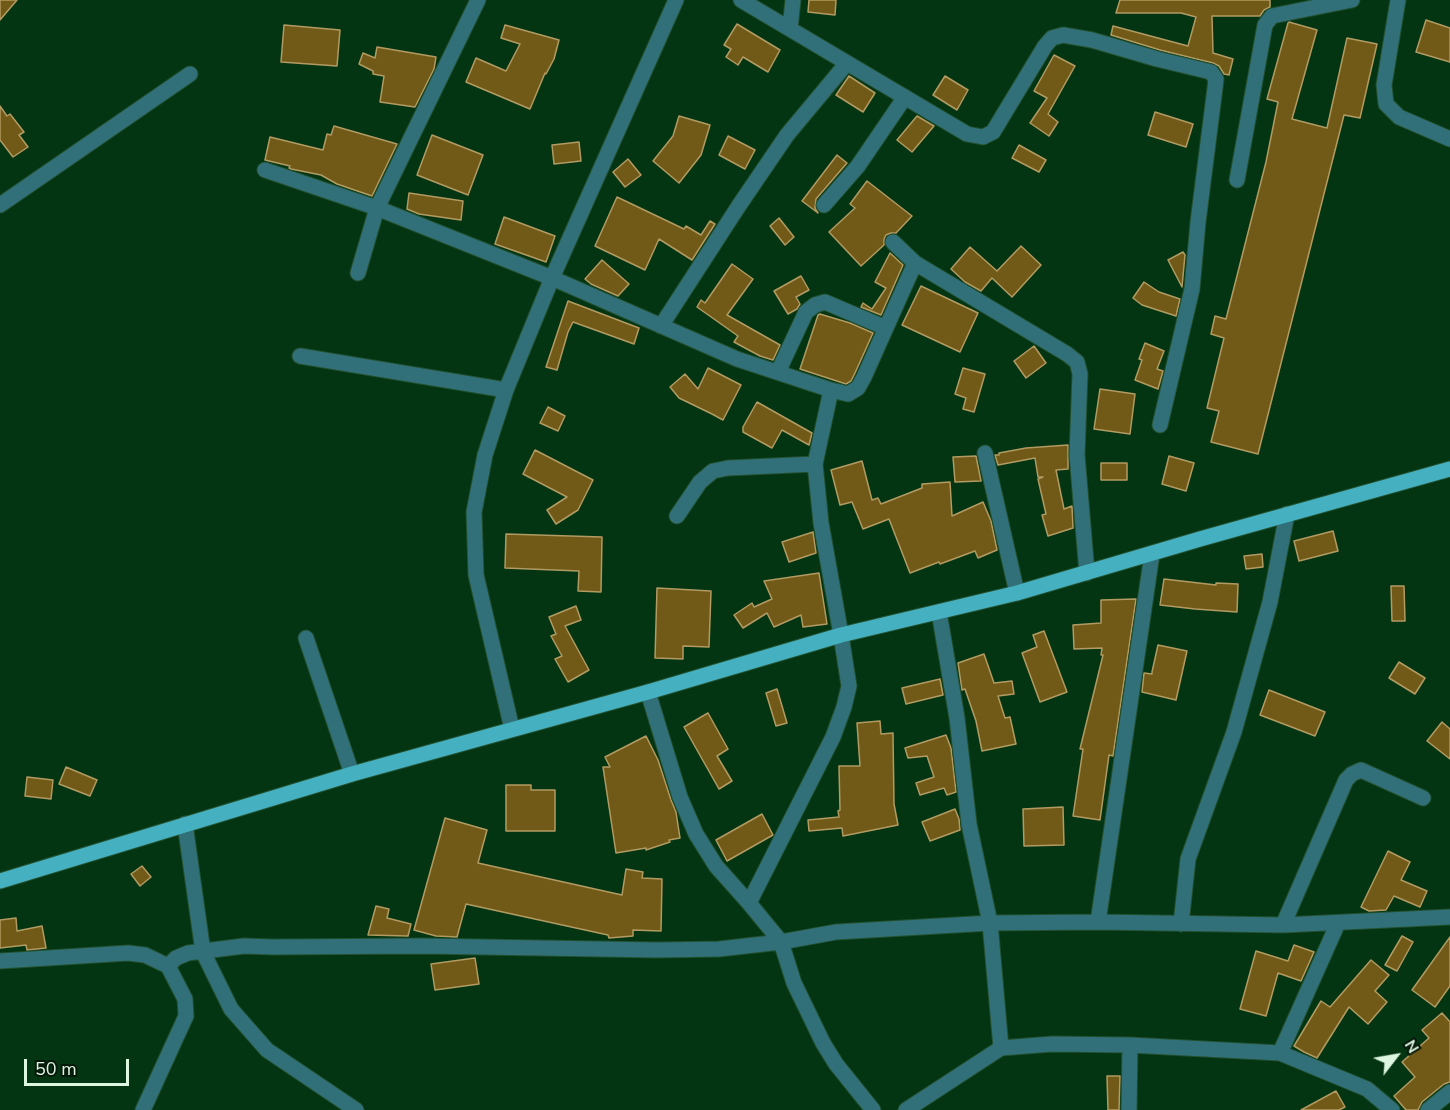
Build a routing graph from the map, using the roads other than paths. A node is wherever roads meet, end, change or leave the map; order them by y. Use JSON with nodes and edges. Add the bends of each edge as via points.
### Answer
{"nodes":[{"id":1,"x":478,"y":0,"type":"edge"},
{"id":2,"x":676,"y":0,"type":"edge"},
{"id":3,"x":741,"y":0,"type":"edge"},
{"id":4,"x":793,"y":0,"type":"edge"},
{"id":5,"x":1352,"y":0,"type":"edge"},
{"id":6,"x":1398,"y":0,"type":"edge"},
{"id":7,"x":790,"y":29,"type":"junction"},
{"id":8,"x":848,"y":63,"type":"junction"},
{"id":9,"x":190,"y":74,"type":"dead end"},
{"id":10,"x":904,"y":97,"type":"junction"},
{"id":11,"x":1450,"y":140,"type":"edge"},
{"id":12,"x":265,"y":170,"type":"dead end"},
{"id":13,"x":1237,"y":180,"type":"dead end"},
{"id":14,"x":0,"y":205,"type":"edge"},
{"id":15,"x":824,"y":205,"type":"dead end"},
{"id":16,"x":377,"y":208,"type":"junction"},
{"id":17,"x":892,"y":242,"type":"dead end"},
{"id":18,"x":915,"y":263,"type":"junction"},
{"id":19,"x":358,"y":273,"type":"dead end"},
{"id":20,"x":552,"y":278,"type":"junction"},
{"id":21,"x":662,"y":326,"type":"junction"},
{"id":22,"x":886,"y":328,"type":"junction"},
{"id":23,"x":300,"y":356,"type":"dead end"},
{"id":24,"x":778,"y":372,"type":"junction"},
{"id":25,"x":506,"y":390,"type":"junction"},
{"id":26,"x":831,"y":390,"type":"junction"},
{"id":27,"x":1160,"y":425,"type":"dead end"},
{"id":28,"x":985,"y":453,"type":"dead end"},
{"id":29,"x":815,"y":464,"type":"junction"},
{"id":30,"x":1450,"y":469,"type":"edge"},
{"id":31,"x":1287,"y":514,"type":"junction"},
{"id":32,"x":677,"y":516,"type":"dead end"},
{"id":33,"x":1152,"y":554,"type":"junction"},
{"id":34,"x":1086,"y":573,"type":"junction"},
{"id":35,"x":1017,"y":593,"type":"junction"},
{"id":36,"x":939,"y":612,"type":"junction"},
{"id":37,"x":841,"y":635,"type":"junction"},
{"id":38,"x":306,"y":638,"type":"dead end"},
{"id":39,"x":648,"y":692,"type":"junction"},
{"id":40,"x":512,"y":729,"type":"junction"},
{"id":41,"x":352,"y":774,"type":"junction"},
{"id":42,"x":1423,"y":798,"type":"dead end"},
{"id":43,"x":185,"y":824,"type":"junction"},
{"id":44,"x":0,"y":881,"type":"edge"},
{"id":45,"x":749,"y":903,"type":"junction"},
{"id":46,"x":1450,"y":917,"type":"edge"},
{"id":47,"x":1098,"y":922,"type":"junction"},
{"id":48,"x":990,"y":923,"type":"junction"},
{"id":49,"x":1338,"y":923,"type":"junction"},
{"id":50,"x":1181,"y":924,"type":"junction"},
{"id":51,"x":1283,"y":925,"type":"junction"},
{"id":52,"x":781,"y":942,"type":"junction"},
{"id":53,"x":203,"y":952,"type":"junction"},
{"id":54,"x":0,"y":961,"type":"edge"},
{"id":55,"x":168,"y":966,"type":"junction"},
{"id":56,"x":1130,"y":1045,"type":"junction"},
{"id":57,"x":1001,"y":1048,"type":"junction"},
{"id":58,"x":1280,"y":1053,"type":"junction"},
{"id":59,"x":1450,"y":1092,"type":"edge"},
{"id":60,"x":143,"y":1110,"type":"edge"},
{"id":61,"x":356,"y":1110,"type":"edge"},
{"id":62,"x":873,"y":1110,"type":"edge"},
{"id":63,"x":906,"y":1110,"type":"edge"},
{"id":64,"x":1129,"y":1110,"type":"edge"},
{"id":65,"x":1392,"y":1110,"type":"edge"},
{"id":66,"x":1428,"y":1110,"type":"edge"}],
"edges":[{"from":1,"to":16,"type":"street"},
{"from":2,"to":20,"type":"street"},
{"from":3,"to":7,"type":"street"},
{"from":4,"to":7,"type":"street"},
{"from":5,"to":13,"type":"street","via":[[1272,16],[1265,25]]},
{"from":6,"to":11,"type":"street","via":[[1384,85],[1386,104],[1400,117]]},
{"from":7,"to":8,"type":"street"},
{"from":8,"to":10,"type":"street"},
{"from":8,"to":21,"type":"street","via":[[787,135]]},
{"from":9,"to":14,"type":"street"},
{"from":10,"to":15,"type":"street","via":[[858,166]]},
{"from":10,"to":27,"type":"street","via":[[967,134],[983,137],[993,132],[1045,46],[1052,38],[1063,35],[1211,72],[1216,79],[1192,289]]},
{"from":12,"to":16,"type":"street"},
{"from":16,"to":19,"type":"street"},
{"from":16,"to":20,"type":"street"},
{"from":17,"to":18,"type":"street"},
{"from":18,"to":22,"type":"street"},
{"from":18,"to":34,"type":"street","via":[[1077,363],[1077,455]]},
{"from":20,"to":21,"type":"street"},
{"from":20,"to":25,"type":"street"},
{"from":21,"to":24,"type":"street","via":[[737,359]]},
{"from":22,"to":24,"type":"street","via":[[825,302],[815,305],[806,312]]},
{"from":22,"to":26,"type":"street","via":[[858,388],[848,394]]},
{"from":23,"to":25,"type":"street"},
{"from":24,"to":26,"type":"street"},
{"from":25,"to":40,"type":"street","via":[[485,455],[474,512],[476,575]]},
{"from":26,"to":29,"type":"street"},
{"from":28,"to":35,"type":"street"},
{"from":29,"to":32,"type":"street","via":[[713,471],[700,482]]},
{"from":29,"to":37,"type":"street"},
{"from":30,"to":31,"type":"main road"},
{"from":31,"to":33,"type":"main road"},
{"from":31,"to":50,"type":"street","via":[[1270,602],[1234,732],[1188,859]]},
{"from":33,"to":34,"type":"main road"},
{"from":33,"to":47,"type":"street"},
{"from":34,"to":35,"type":"main road"},
{"from":35,"to":36,"type":"main road"},
{"from":36,"to":37,"type":"main road"},
{"from":36,"to":48,"type":"street","via":[[969,824]]},
{"from":37,"to":39,"type":"main road"},
{"from":37,"to":45,"type":"street","via":[[849,686],[844,707],[833,737]]},
{"from":38,"to":41,"type":"street"},
{"from":39,"to":40,"type":"main road"},
{"from":39,"to":45,"type":"street","via":[[680,797],[696,834],[716,866]]},
{"from":40,"to":41,"type":"main road"},
{"from":41,"to":43,"type":"main road"},
{"from":42,"to":51,"type":"street","via":[[1361,770],[1352,774]]},
{"from":43,"to":44,"type":"main road"},
{"from":43,"to":53,"type":"street"},
{"from":45,"to":52,"type":"street"},
{"from":46,"to":49,"type":"street"},
{"from":47,"to":48,"type":"street"},
{"from":47,"to":50,"type":"street"},
{"from":48,"to":52,"type":"street","via":[[836,932]]},
{"from":48,"to":57,"type":"street"},
{"from":49,"to":51,"type":"street"},
{"from":49,"to":58,"type":"street"},
{"from":50,"to":51,"type":"street"},
{"from":52,"to":53,"type":"street","via":[[718,949],[244,946]]},
{"from":52,"to":62,"type":"street","via":[[794,984],[823,1044]]},
{"from":53,"to":55,"type":"street","via":[[188,953]]},
{"from":53,"to":61,"type":"street","via":[[231,1009],[267,1050]]},
{"from":54,"to":55,"type":"street","via":[[128,953]]},
{"from":55,"to":60,"type":"street","via":[[185,999],[186,1016]]},
{"from":56,"to":57,"type":"street"},
{"from":56,"to":58,"type":"street"},
{"from":56,"to":64,"type":"street"},
{"from":57,"to":63,"type":"street"},
{"from":58,"to":65,"type":"street","via":[[1367,1089]]},
{"from":59,"to":66,"type":"street"}]}
